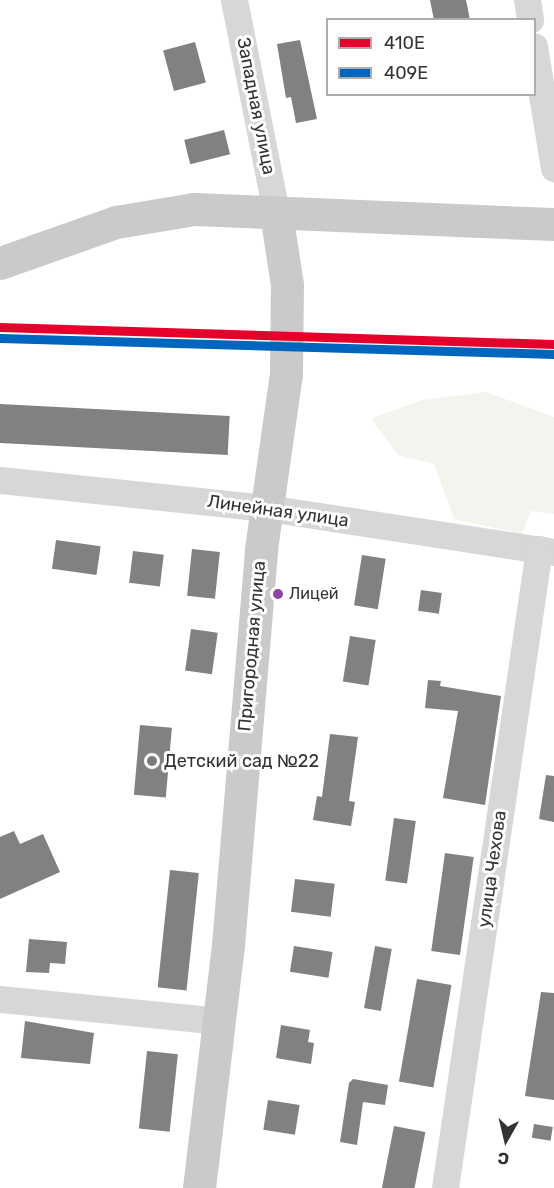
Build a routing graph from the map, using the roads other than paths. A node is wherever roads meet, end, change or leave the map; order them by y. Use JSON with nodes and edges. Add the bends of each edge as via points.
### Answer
{"nodes":[{"id":1,"x":234,"y":0,"type":"edge"},
{"id":2,"x":527,"y":0,"type":"edge"},
{"id":3,"x":530,"y":18,"type":"edge"},
{"id":4,"x":536,"y":58,"type":"edge"},
{"id":5,"x":554,"y":168,"type":"edge"},
{"id":6,"x":276,"y":213,"type":"junction"},
{"id":7,"x":554,"y":224,"type":"edge"},
{"id":8,"x":0,"y":263,"type":"edge"},
{"id":9,"x":0,"y":480,"type":"edge"},
{"id":10,"x":267,"y":508,"type":"junction"},
{"id":11,"x":547,"y":551,"type":"edge"},
{"id":12,"x":0,"y":999,"type":"edge"},
{"id":13,"x":220,"y":1022,"type":"junction"},
{"id":14,"x":198,"y":1188,"type":"edge"},
{"id":15,"x":445,"y":1188,"type":"edge"}],
"edges":[{"from":1,"to":6,"type":"street","name":"Западная улица"},
{"from":2,"to":3,"type":"street"},
{"from":4,"to":5,"type":"street"},
{"from":6,"to":7,"type":"main road"},
{"from":6,"to":8,"type":"main road","via":[[194,209],[160,213],[116,222]]},
{"from":6,"to":10,"type":"main road","name":"Пригородная улица","via":[[287,285],[287,343]]},
{"from":9,"to":10,"type":"street","name":"Линейная улица"},
{"from":10,"to":11,"type":"street","name":"Линейная улица"},
{"from":10,"to":13,"type":"main road","name":"Пригородная улица","via":[[253,616]]},
{"from":11,"to":15,"type":"street","name":"улица Чехова"},
{"from":12,"to":13,"type":"street"},
{"from":13,"to":14,"type":"main road","name":"Пригородная улица"}]}
